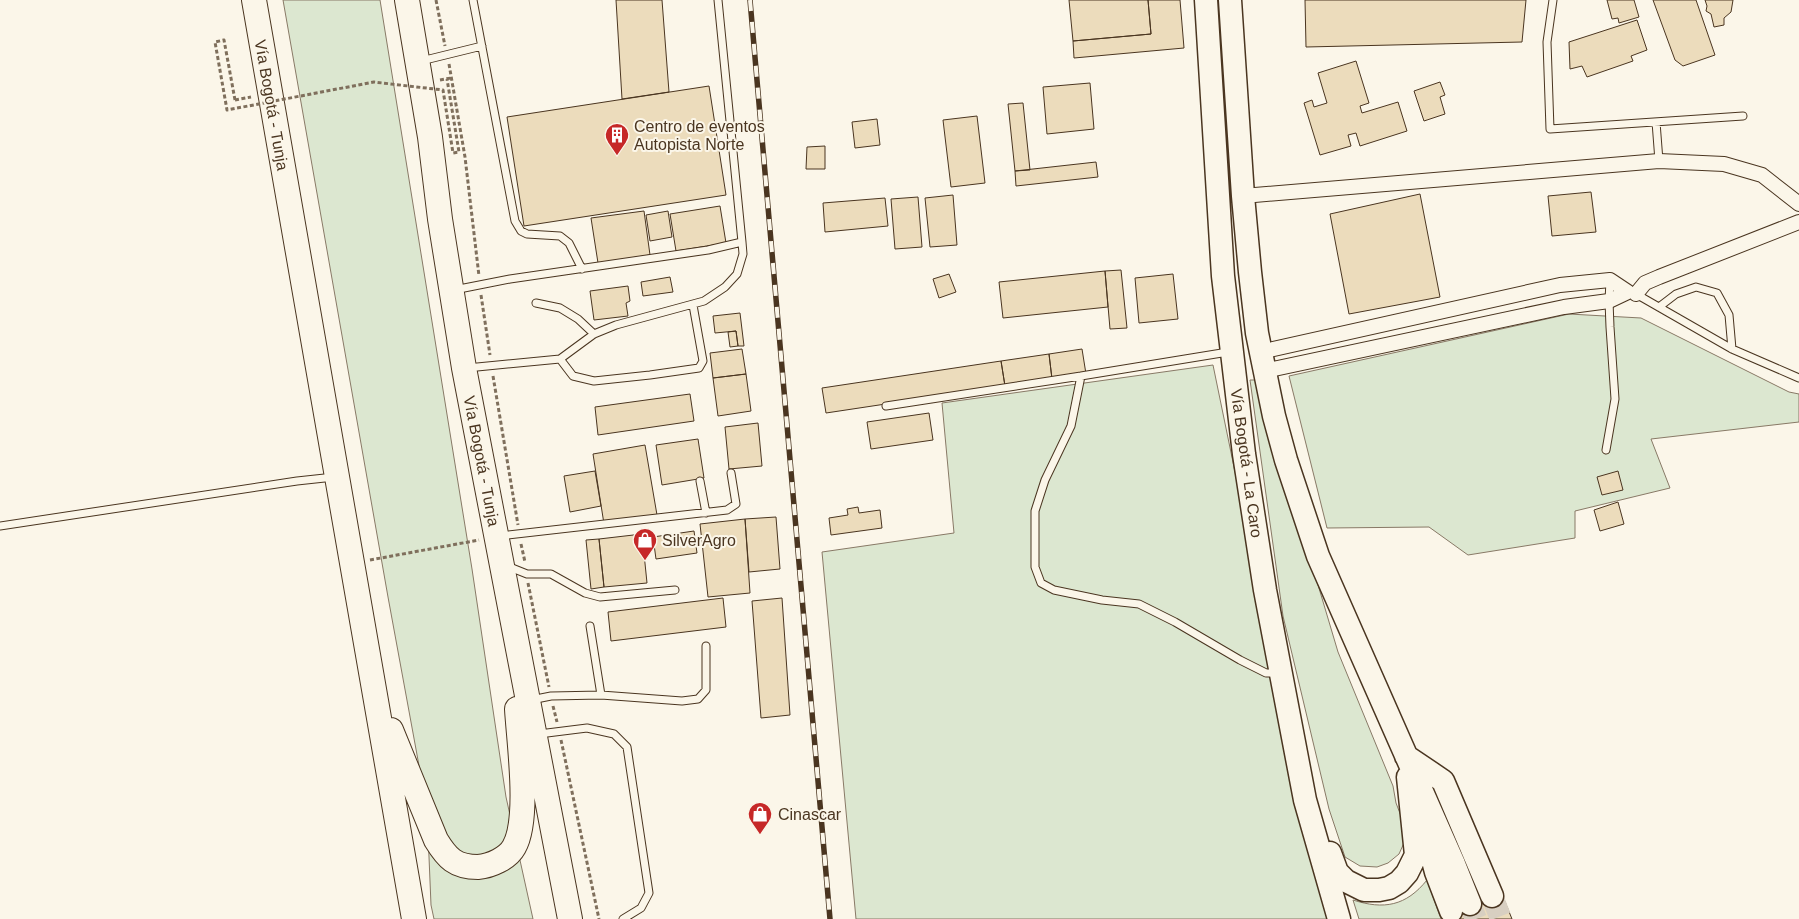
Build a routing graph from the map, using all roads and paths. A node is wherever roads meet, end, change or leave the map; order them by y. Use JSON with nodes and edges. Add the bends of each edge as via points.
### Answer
{"nodes":[{"id":1,"x":254,"y":0,"type":"edge"},
{"id":2,"x":407,"y":0,"type":"edge"},
{"id":3,"x":436,"y":0,"type":"edge"},
{"id":4,"x":474,"y":0,"type":"edge"},
{"id":5,"x":718,"y":0,"type":"edge"},
{"id":6,"x":1206,"y":0,"type":"edge"},
{"id":7,"x":1230,"y":0,"type":"edge"},
{"id":8,"x":1552,"y":0,"type":"edge"},
{"id":9,"x":482,"y":46,"type":"junction"},
{"id":10,"x":447,"y":54,"type":"junction"},
{"id":11,"x":418,"y":61,"type":"junction"},
{"id":12,"x":447,"y":79,"type":"dead end"},
{"id":13,"x":235,"y":100,"type":"dead end"},
{"id":14,"x":1743,"y":116,"type":"dead end"},
{"id":15,"x":1656,"y":122,"type":"junction"},
{"id":16,"x":1659,"y":161,"type":"junction"},
{"id":17,"x":1243,"y":196,"type":"junction"},
{"id":18,"x":1799,"y":204,"type":"edge"},
{"id":19,"x":1799,"y":222,"type":"edge"},
{"id":20,"x":742,"y":242,"type":"junction"},
{"id":21,"x":582,"y":268,"type":"junction"},
{"id":22,"x":480,"y":285,"type":"junction"},
{"id":23,"x":451,"y":290,"type":"junction"},
{"id":24,"x":1636,"y":294,"type":"joint"},
{"id":25,"x":1609,"y":301,"type":"junction"},
{"id":26,"x":536,"y":303,"type":"dead end"},
{"id":27,"x":693,"y":305,"type":"junction"},
{"id":28,"x":1659,"y":307,"type":"junction"},
{"id":29,"x":594,"y":334,"type":"junction"},
{"id":30,"x":1732,"y":349,"type":"junction"},
{"id":31,"x":1232,"y":351,"type":"junction"},
{"id":32,"x":560,"y":359,"type":"junction"},
{"id":33,"x":1262,"y":362,"type":"junction"},
{"id":34,"x":492,"y":364,"type":"junction"},
{"id":35,"x":464,"y":368,"type":"junction"},
{"id":36,"x":1081,"y":376,"type":"junction"},
{"id":37,"x":1799,"y":378,"type":"edge"},
{"id":38,"x":886,"y":406,"type":"dead end"},
{"id":39,"x":1606,"y":450,"type":"dead end"},
{"id":40,"x":731,"y":473,"type":"dead end"},
{"id":41,"x":337,"y":477,"type":"junction"},
{"id":42,"x":700,"y":481,"type":"dead end"},
{"id":43,"x":706,"y":513,"type":"junction"},
{"id":44,"x":0,"y":526,"type":"edge"},
{"id":45,"x":508,"y":535,"type":"junction"},
{"id":46,"x":352,"y":563,"type":"junction"},
{"id":47,"x":502,"y":564,"type":"junction"},
{"id":48,"x":527,"y":574,"type":"junction"},
{"id":49,"x":675,"y":590,"type":"dead end"},
{"id":50,"x":512,"y":616,"type":"junction"},
{"id":51,"x":590,"y":626,"type":"dead end"},
{"id":52,"x":706,"y":646,"type":"dead end"},
{"id":53,"x":1282,"y":674,"type":"junction"},
{"id":54,"x":374,"y":687,"type":"junction"},
{"id":55,"x":601,"y":695,"type":"junction"},
{"id":56,"x":540,"y":698,"type":"junction"},
{"id":57,"x":558,"y":731,"type":"junction"},
{"id":58,"x":535,"y":734,"type":"junction"},
{"id":59,"x":1406,"y":756,"type":"junction"},
{"id":60,"x":1305,"y":800,"type":"junction"},
{"id":61,"x":414,"y":919,"type":"edge"},
{"id":62,"x":570,"y":919,"type":"edge"},
{"id":63,"x":599,"y":919,"type":"edge"},
{"id":64,"x":623,"y":919,"type":"edge"},
{"id":65,"x":1339,"y":919,"type":"edge"}],
"edges":[{"from":1,"to":41,"type":"highway","name":"Vía Bogotá - Tunja"},
{"from":2,"to":11,"type":"highway","name":"Vía Bogotá - Tunja"},
{"from":3,"to":10,"type":"path"},
{"from":4,"to":9,"type":"lane"},
{"from":5,"to":20,"type":"lane"},
{"from":6,"to":31,"type":"main road","name":"Vía Bogotá - La Caro","via":[[1221,247]]},
{"from":7,"to":17,"type":"main road","name":"Vía Bogotá - La Caro"},
{"from":8,"to":15,"type":"lane","via":[[1547,42],[1550,128]]},
{"from":9,"to":10,"type":"lane"},
{"from":9,"to":21,"type":"lane","via":[[514,221],[527,234],[560,236],[569,243]]},
{"from":10,"to":11,"type":"lane"},
{"from":10,"to":22,"type":"path","via":[[465,157]]},
{"from":11,"to":23,"type":"highway","name":"Vía Bogotá - Tunja"},
{"from":12,"to":13,"type":"path","bridge":true,"via":[[459,152],[453,153],[443,90],[374,82],[227,110],[214,42],[224,40]]},
{"from":14,"to":15,"type":"lane"},
{"from":15,"to":16,"type":"lane"},
{"from":16,"to":17,"type":"street"},
{"from":16,"to":18,"type":"street","via":[[1724,164],[1762,175]]},
{"from":17,"to":33,"type":"main road","name":"Vía Bogotá - La Caro"},
{"from":19,"to":24,"type":"street","via":[[1645,283]]},
{"from":20,"to":21,"type":"lane"},
{"from":20,"to":27,"type":"lane","via":[[743,254],[737,274],[725,287]]},
{"from":21,"to":22,"type":"lane"},
{"from":22,"to":23,"type":"lane"},
{"from":22,"to":34,"type":"path"},
{"from":23,"to":35,"type":"highway","name":"Vía Bogotá - Tunja"},
{"from":24,"to":28,"type":"lane"},
{"from":25,"to":33,"type":"street"},
{"from":25,"to":33,"type":"street","via":[[1628,292],[1610,280],[1560,285]]},
{"from":25,"to":39,"type":"lane","via":[[1615,399]]},
{"from":26,"to":29,"type":"lane","via":[[560,308]]},
{"from":27,"to":29,"type":"lane"},
{"from":27,"to":32,"type":"lane","via":[[703,361],[699,368],[594,382],[573,376]]},
{"from":28,"to":30,"type":"lane"},
{"from":28,"to":30,"type":"lane","via":[[1676,294],[1696,287],[1717,293],[1729,316]]},
{"from":29,"to":32,"type":"lane"},
{"from":30,"to":37,"type":"lane"},
{"from":31,"to":36,"type":"lane"},
{"from":31,"to":53,"type":"main road","name":"Vía Bogotá - La Caro","via":[[1265,590]]},
{"from":32,"to":34,"type":"lane"},
{"from":33,"to":59,"type":"main road","name":"Vía Bogotá - La Caro","via":[[1286,460],[1318,556]]},
{"from":34,"to":35,"type":"lane"},
{"from":34,"to":45,"type":"path"},
{"from":35,"to":45,"type":"highway","name":"Vía Bogotá - Tunja"},
{"from":36,"to":38,"type":"lane"},
{"from":36,"to":53,"type":"lane","via":[[1071,426],[1045,480],[1035,511],[1035,567],[1041,583],[1054,590],[1139,604],[1266,673]]},
{"from":40,"to":43,"type":"lane","via":[[736,504],[727,510]]},
{"from":41,"to":44,"type":"lane"},
{"from":41,"to":46,"type":"highway","name":"Vía Bogotá - Tunja"},
{"from":42,"to":43,"type":"lane"},
{"from":43,"to":45,"type":"lane"},
{"from":45,"to":46,"type":"path"},
{"from":45,"to":47,"type":"highway","name":"Vía Bogotá - Tunja"},
{"from":45,"to":48,"type":"path"},
{"from":46,"to":54,"type":"highway","name":"Vía Bogotá - Tunja"},
{"from":47,"to":48,"type":"lane"},
{"from":47,"to":50,"type":"highway","name":"Vía Bogotá - Tunja"},
{"from":48,"to":49,"type":"lane","via":[[551,574],[585,593],[600,597]]},
{"from":48,"to":56,"type":"path"},
{"from":50,"to":54,"type":"highway","via":[[523,812],[514,848],[498,862],[480,867],[462,866],[446,856],[436,840]]},
{"from":50,"to":56,"type":"highway","name":"Vía Bogotá - Tunja"},
{"from":51,"to":55,"type":"lane"},
{"from":52,"to":55,"type":"lane","via":[[706,690],[698,699],[682,702]]},
{"from":53,"to":60,"type":"main road","name":"Vía Bogotá - La Caro"},
{"from":54,"to":61,"type":"highway","name":"Vía Bogotá - Tunja"},
{"from":55,"to":56,"type":"lane"},
{"from":56,"to":57,"type":"path"},
{"from":56,"to":58,"type":"highway","name":"Vía Bogotá - Tunja"},
{"from":57,"to":58,"type":"lane"},
{"from":57,"to":63,"type":"path"},
{"from":57,"to":64,"type":"lane","via":[[587,728],[614,734],[627,747],[649,893],[641,908]]},
{"from":58,"to":62,"type":"highway","name":"Vía Bogotá - Tunja"},
{"from":59,"to":59,"type":"main road","name":"Vía Bogotá - La Caro","via":[[1443,781],[1471,904]]},
{"from":59,"to":60,"type":"main road","via":[[1416,855],[1407,873],[1389,888],[1364,890],[1346,881],[1338,872]]},
{"from":60,"to":65,"type":"main road","name":"Vía Bogotá - La Caro"}]}
